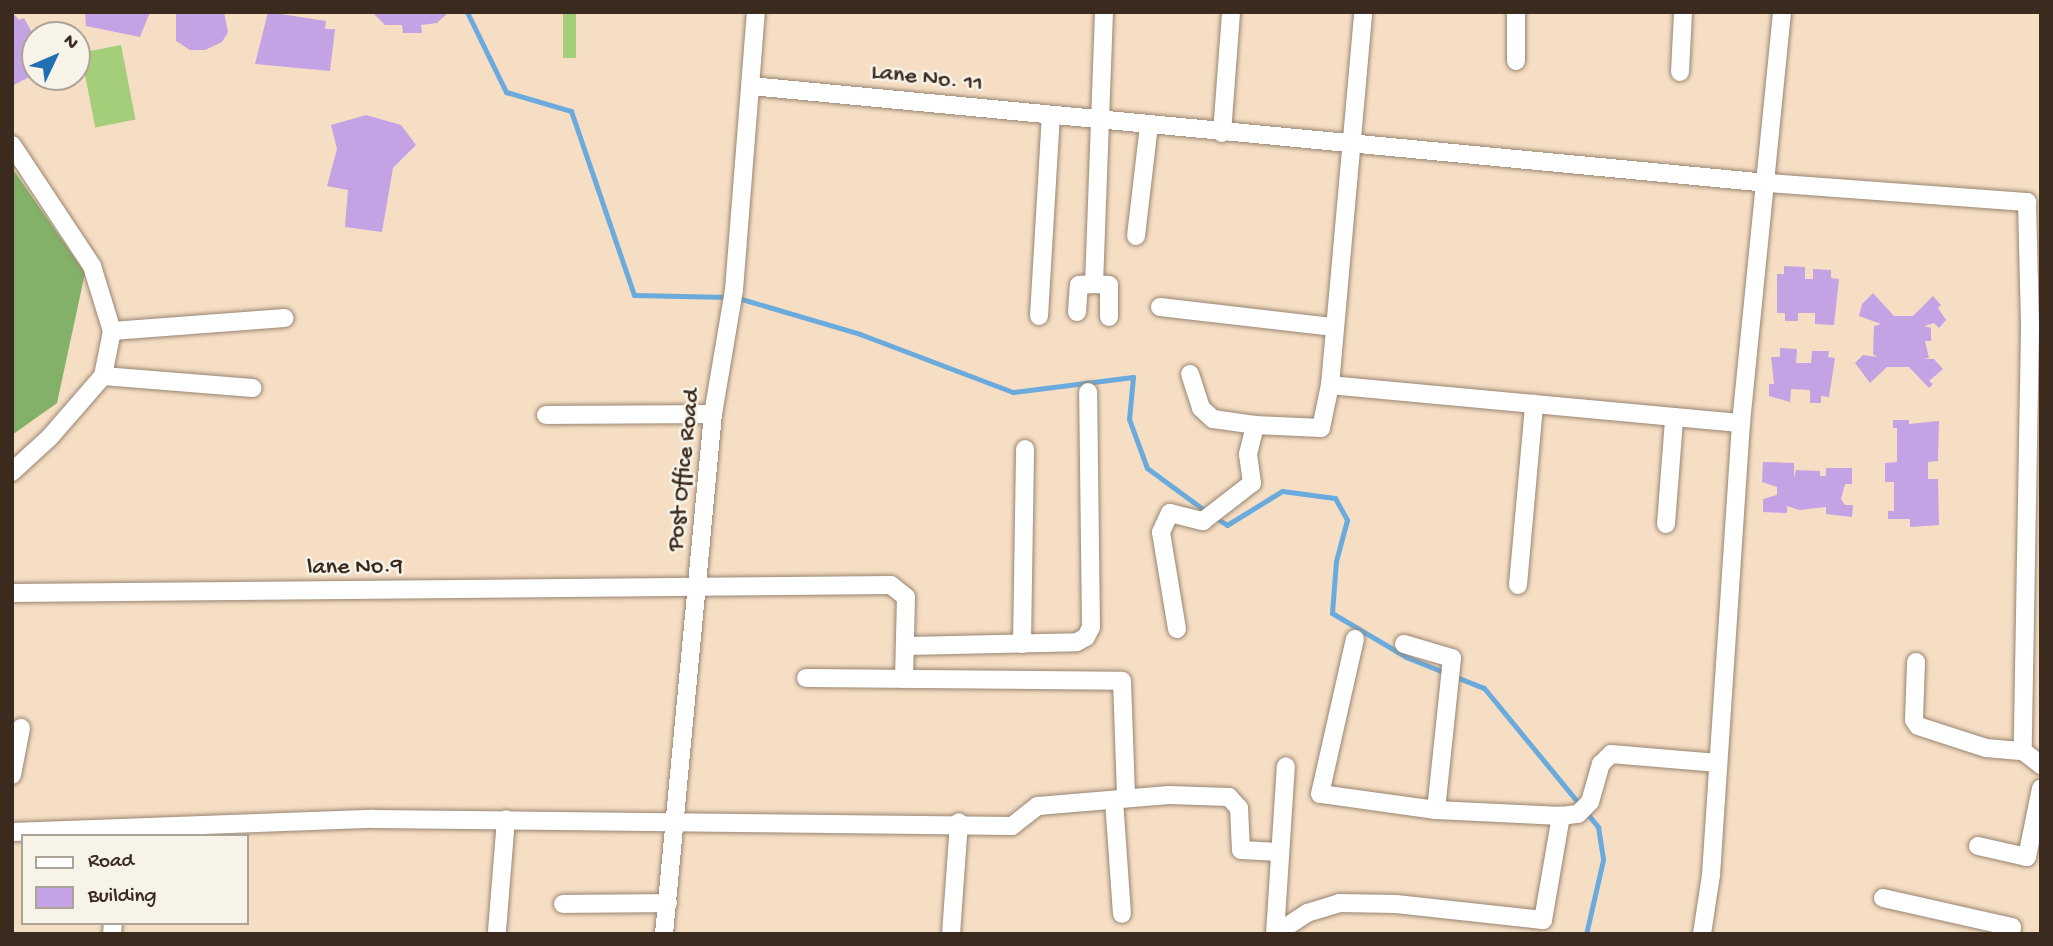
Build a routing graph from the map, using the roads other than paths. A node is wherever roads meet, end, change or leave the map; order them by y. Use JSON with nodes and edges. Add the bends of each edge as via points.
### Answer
{"nodes":[{"id":1,"x":756,"y":12,"type":"edge"},
{"id":2,"x":1104,"y":12,"type":"edge"},
{"id":3,"x":1231,"y":12,"type":"edge"},
{"id":4,"x":1363,"y":12,"type":"edge"},
{"id":5,"x":1516,"y":12,"type":"edge"},
{"id":6,"x":1683,"y":12,"type":"edge"},
{"id":7,"x":1782,"y":12,"type":"edge"},
{"id":8,"x":1516,"y":61,"type":"dead end"},
{"id":9,"x":1680,"y":72,"type":"dead end"},
{"id":10,"x":751,"y":86,"type":"junction"},
{"id":11,"x":1051,"y":117,"type":"junction"},
{"id":12,"x":1097,"y":121,"type":"junction"},
{"id":13,"x":1149,"y":126,"type":"junction"},
{"id":14,"x":1222,"y":133,"type":"junction"},
{"id":15,"x":12,"y":145,"type":"edge"},
{"id":16,"x":1351,"y":145,"type":"junction"},
{"id":17,"x":1767,"y":183,"type":"junction"},
{"id":18,"x":2034,"y":202,"type":"edge"},
{"id":19,"x":1136,"y":236,"type":"dead end"},
{"id":20,"x":1094,"y":284,"type":"junction"},
{"id":21,"x":1160,"y":306,"type":"dead end"},
{"id":22,"x":1077,"y":312,"type":"dead end"},
{"id":23,"x":1039,"y":316,"type":"dead end"},
{"id":24,"x":1109,"y":317,"type":"dead end"},
{"id":25,"x":285,"y":318,"type":"dead end"},
{"id":26,"x":1334,"y":327,"type":"junction"},
{"id":27,"x":2035,"y":329,"type":"edge"},
{"id":28,"x":112,"y":331,"type":"junction"},
{"id":29,"x":1190,"y":374,"type":"dead end"},
{"id":30,"x":103,"y":376,"type":"junction"},
{"id":31,"x":1331,"y":385,"type":"junction"},
{"id":32,"x":253,"y":388,"type":"dead end"},
{"id":33,"x":1088,"y":392,"type":"dead end"},
{"id":34,"x":1534,"y":404,"type":"junction"},
{"id":35,"x":713,"y":414,"type":"junction"},
{"id":36,"x":546,"y":415,"type":"dead end"},
{"id":37,"x":1674,"y":419,"type":"junction"},
{"id":38,"x":1741,"y":423,"type":"junction"},
{"id":39,"x":1255,"y":425,"type":"junction"},
{"id":40,"x":1025,"y":449,"type":"dead end"},
{"id":41,"x":12,"y":472,"type":"edge"},
{"id":42,"x":1665,"y":524,"type":"dead end"},
{"id":43,"x":1518,"y":585,"type":"dead end"},
{"id":44,"x":698,"y":587,"type":"junction"},
{"id":45,"x":12,"y":593,"type":"edge"},
{"id":46,"x":2032,"y":616,"type":"edge"},
{"id":47,"x":1177,"y":629,"type":"dead end"},
{"id":48,"x":1355,"y":639,"type":"dead end"},
{"id":49,"x":1022,"y":644,"type":"junction"},
{"id":50,"x":1404,"y":644,"type":"dead end"},
{"id":51,"x":908,"y":646,"type":"junction"},
{"id":52,"x":1916,"y":662,"type":"dead end"},
{"id":53,"x":806,"y":678,"type":"dead end"},
{"id":54,"x":904,"y":679,"type":"junction"},
{"id":55,"x":22,"y":728,"type":"dead end"},
{"id":56,"x":2023,"y":751,"type":"junction"},
{"id":57,"x":1718,"y":763,"type":"junction"},
{"id":58,"x":2041,"y":765,"type":"edge"},
{"id":59,"x":1286,"y":766,"type":"dead end"},
{"id":60,"x":12,"y":775,"type":"edge"},
{"id":61,"x":2041,"y":788,"type":"edge"},
{"id":62,"x":1120,"y":799,"type":"junction"},
{"id":63,"x":1436,"y":810,"type":"junction"},
{"id":64,"x":1576,"y":811,"type":"junction"},
{"id":65,"x":506,"y":819,"type":"junction"},
{"id":66,"x":678,"y":821,"type":"junction"},
{"id":67,"x":959,"y":822,"type":"junction"},
{"id":68,"x":127,"y":832,"type":"edge"},
{"id":69,"x":51,"y":834,"type":"edge"},
{"id":70,"x":1978,"y":846,"type":"dead end"},
{"id":71,"x":1280,"y":852,"type":"junction"},
{"id":72,"x":1883,"y":898,"type":"dead end"},
{"id":73,"x":668,"y":903,"type":"junction"},
{"id":74,"x":563,"y":904,"type":"dead end"},
{"id":75,"x":1122,"y":914,"type":"dead end"},
{"id":76,"x":498,"y":931,"type":"dead end"},
{"id":77,"x":664,"y":934,"type":"edge"},
{"id":78,"x":951,"y":934,"type":"edge"},
{"id":79,"x":1275,"y":934,"type":"edge"},
{"id":80,"x":1702,"y":934,"type":"edge"},
{"id":81,"x":2011,"y":934,"type":"edge"}],
"edges":[{"from":1,"to":10,"type":"street","name":"Post Office Road"},
{"from":2,"to":12,"type":"street"},
{"from":3,"to":14,"type":"street"},
{"from":4,"to":16,"type":"street"},
{"from":5,"to":8,"type":"street"},
{"from":6,"to":9,"type":"street"},
{"from":7,"to":17,"type":"street"},
{"from":10,"to":11,"type":"street","name":"Lane No. 11"},
{"from":10,"to":35,"type":"street","name":"Post Office Road","via":[[733,298]]},
{"from":11,"to":12,"type":"street","name":"Lane No. 11"},
{"from":11,"to":23,"type":"street"},
{"from":12,"to":13,"type":"street","name":"Lane No. 11"},
{"from":12,"to":20,"type":"street"},
{"from":13,"to":14,"type":"street","name":"Lane No. 11"},
{"from":13,"to":19,"type":"street"},
{"from":14,"to":16,"type":"street","name":"Lane No. 11"},
{"from":15,"to":28,"type":"street","via":[[92,266]]},
{"from":16,"to":17,"type":"street","name":"Lane No. 11"},
{"from":16,"to":26,"type":"street"},
{"from":17,"to":18,"type":"street","name":"Lane No. 11"},
{"from":17,"to":38,"type":"street"},
{"from":18,"to":27,"type":"street"},
{"from":20,"to":22,"type":"street","via":[[1079,285]]},
{"from":20,"to":24,"type":"street","via":[[1109,285]]},
{"from":21,"to":26,"type":"street"},
{"from":25,"to":28,"type":"street"},
{"from":26,"to":31,"type":"street"},
{"from":27,"to":46,"type":"street"},
{"from":28,"to":30,"type":"street"},
{"from":29,"to":39,"type":"street","via":[[1201,408],[1213,419]]},
{"from":30,"to":32,"type":"street"},
{"from":30,"to":41,"type":"street","via":[[50,437]]},
{"from":31,"to":34,"type":"street"},
{"from":31,"to":39,"type":"street","via":[[1321,428]]},
{"from":33,"to":49,"type":"street","via":[[1091,627],[1077,642]]},
{"from":34,"to":37,"type":"street"},
{"from":34,"to":43,"type":"street"},
{"from":35,"to":36,"type":"street"},
{"from":35,"to":44,"type":"street","name":"Post Office Road"},
{"from":37,"to":38,"type":"street"},
{"from":37,"to":42,"type":"street"},
{"from":38,"to":57,"type":"street"},
{"from":39,"to":47,"type":"street","via":[[1248,454],[1252,483],[1209,515],[1170,513],[1161,532]]},
{"from":40,"to":49,"type":"street"},
{"from":44,"to":45,"type":"street","name":"lane No.9"},
{"from":44,"to":51,"type":"street","name":"lane No.9","via":[[897,586],[906,597]]},
{"from":44,"to":66,"type":"street","name":"Post Office Road"},
{"from":46,"to":56,"type":"street"},
{"from":48,"to":63,"type":"street","via":[[1320,794]]},
{"from":49,"to":51,"type":"street"},
{"from":50,"to":63,"type":"street","via":[[1452,658]]},
{"from":51,"to":54,"type":"street"},
{"from":52,"to":56,"type":"street","via":[[1914,720],[1918,726],[1986,748]]},
{"from":53,"to":54,"type":"street"},
{"from":54,"to":62,"type":"street","via":[[1122,681]]},
{"from":55,"to":60,"type":"street"},
{"from":56,"to":58,"type":"street"},
{"from":57,"to":64,"type":"street","via":[[1611,754]]},
{"from":57,"to":80,"type":"street"},
{"from":59,"to":71,"type":"street"},
{"from":61,"to":70,"type":"street","via":[[2026,857]]},
{"from":62,"to":67,"type":"street","via":[[1038,806],[1012,826]]},
{"from":62,"to":71,"type":"street","via":[[1229,797],[1239,808],[1241,850]]},
{"from":62,"to":75,"type":"street"},
{"from":63,"to":64,"type":"street"},
{"from":64,"to":79,"type":"street","via":[[1543,919],[1339,903],[1307,913]]},
{"from":65,"to":66,"type":"street"},
{"from":65,"to":68,"type":"street"},
{"from":65,"to":76,"type":"street"},
{"from":66,"to":67,"type":"street"},
{"from":66,"to":73,"type":"street","name":"Post Office Road"},
{"from":67,"to":78,"type":"street"},
{"from":68,"to":69,"type":"street"},
{"from":71,"to":79,"type":"street"},
{"from":72,"to":81,"type":"street","via":[[2012,927]]},
{"from":73,"to":74,"type":"street"},
{"from":73,"to":77,"type":"street","name":"Post Office Road"}]}
